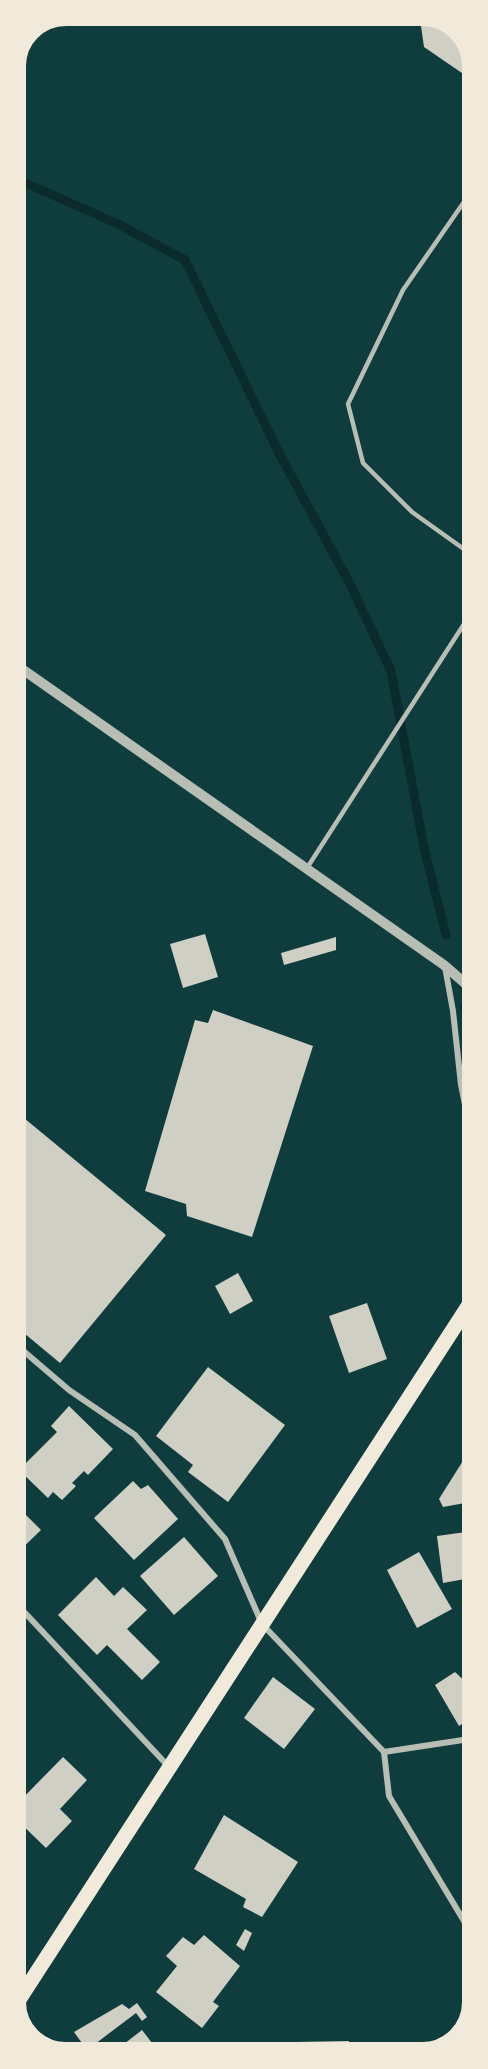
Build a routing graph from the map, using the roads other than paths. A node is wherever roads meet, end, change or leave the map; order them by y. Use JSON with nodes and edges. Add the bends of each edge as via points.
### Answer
{"nodes":[{"id":1,"x":465,"y":200,"type":"edge"},
{"id":2,"x":465,"y":549,"type":"edge"},
{"id":3,"x":465,"y":622,"type":"edge"},
{"id":4,"x":22,"y":669,"type":"edge"},
{"id":5,"x":307,"y":868,"type":"junction"},
{"id":6,"x":444,"y":965,"type":"junction"},
{"id":7,"x":465,"y":983,"type":"edge"},
{"id":8,"x":465,"y":1105,"type":"edge"},
{"id":9,"x":465,"y":1313,"type":"edge"},
{"id":10,"x":22,"y":1350,"type":"edge"},
{"id":11,"x":22,"y":1610,"type":"edge"},
{"id":12,"x":262,"y":1624,"type":"junction"},
{"id":13,"x":465,"y":1740,"type":"edge"},
{"id":14,"x":384,"y":1752,"type":"junction"},
{"id":15,"x":170,"y":1767,"type":"junction"},
{"id":16,"x":465,"y":1923,"type":"edge"},
{"id":17,"x":22,"y":1994,"type":"edge"}],
"edges":[{"from":1,"to":2,"type":"lane","via":[[403,290],[348,404],[363,463],[412,512]]},
{"from":3,"to":5,"type":"lane"},
{"from":4,"to":5,"type":"street"},
{"from":5,"to":6,"type":"street"},
{"from":6,"to":7,"type":"street"},
{"from":6,"to":8,"type":"street"},
{"from":9,"to":12,"type":"main road"},
{"from":10,"to":12,"type":"street","via":[[69,1390],[135,1435],[225,1539]]},
{"from":11,"to":15,"type":"street"},
{"from":12,"to":14,"type":"street"},
{"from":12,"to":15,"type":"main road"},
{"from":13,"to":14,"type":"street"},
{"from":14,"to":16,"type":"street","via":[[389,1796]]},
{"from":15,"to":17,"type":"main road"}]}
